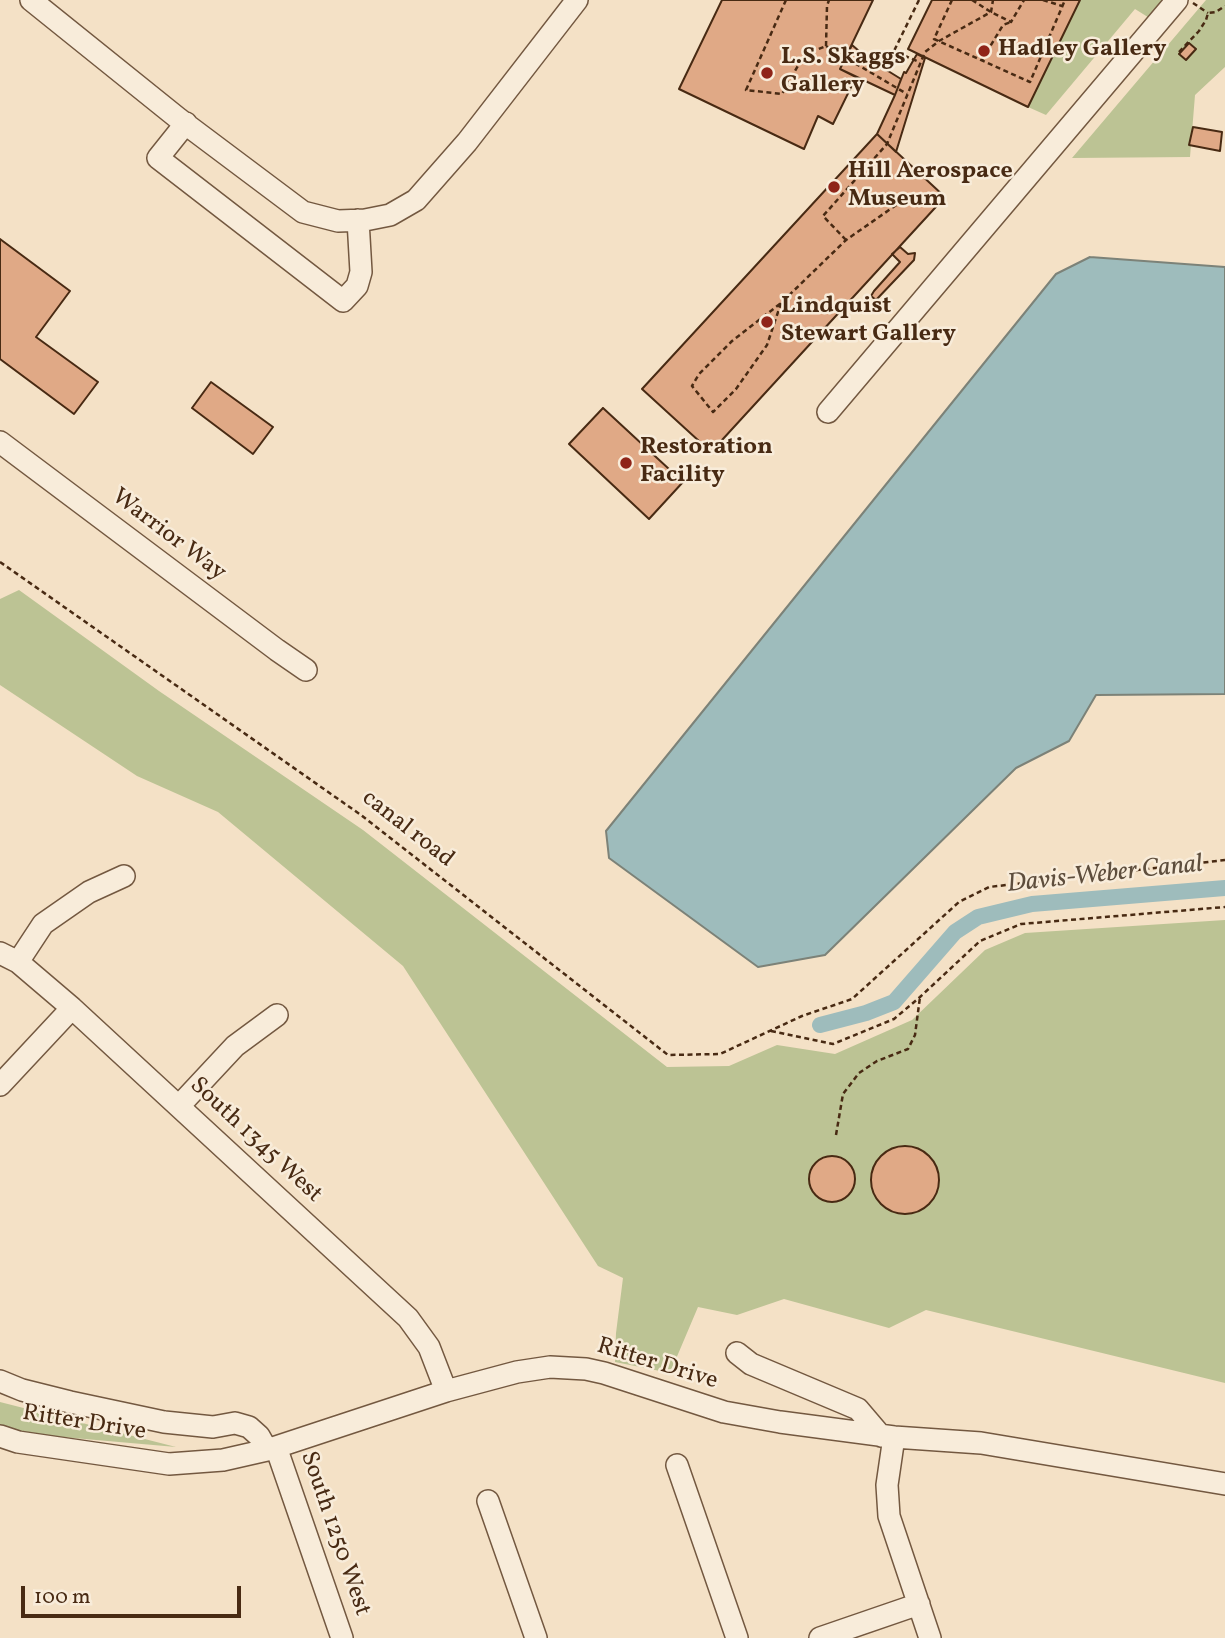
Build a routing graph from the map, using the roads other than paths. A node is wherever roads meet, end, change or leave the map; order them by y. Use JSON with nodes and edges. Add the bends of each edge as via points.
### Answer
{"nodes":[{"id":1,"x":31,"y":0,"type":"edge"},
{"id":2,"x":577,"y":0,"type":"edge"},
{"id":3,"x":1177,"y":0,"type":"edge"},
{"id":4,"x":186,"y":123,"type":"junction"},
{"id":5,"x":358,"y":220,"type":"junction"},
{"id":6,"x":828,"y":412,"type":"dead end"},
{"id":7,"x":0,"y":442,"type":"edge"},
{"id":8,"x":306,"y":670,"type":"dead end"},
{"id":9,"x":124,"y":876,"type":"dead end"},
{"id":10,"x":9,"y":958,"type":"edge"},
{"id":11,"x":72,"y":1008,"type":"junction"},
{"id":12,"x":276,"y":1015,"type":"dead end"},
{"id":13,"x":0,"y":1085,"type":"edge"},
{"id":14,"x":179,"y":1106,"type":"junction"},
{"id":15,"x":737,"y":1353,"type":"dead end"},
{"id":16,"x":0,"y":1381,"type":"edge"},
{"id":17,"x":446,"y":1391,"type":"junction"},
{"id":18,"x":0,"y":1436,"type":"edge"},
{"id":19,"x":887,"y":1436,"type":"junction"},
{"id":20,"x":272,"y":1448,"type":"junction"},
{"id":21,"x":677,"y":1465,"type":"dead end"},
{"id":22,"x":1225,"y":1483,"type":"edge"},
{"id":23,"x":488,"y":1501,"type":"dead end"},
{"id":24,"x":919,"y":1604,"type":"junction"},
{"id":25,"x":342,"y":1638,"type":"edge"},
{"id":26,"x":536,"y":1638,"type":"edge"},
{"id":27,"x":737,"y":1638,"type":"edge"},
{"id":28,"x":820,"y":1638,"type":"edge"},
{"id":29,"x":930,"y":1638,"type":"edge"}],
"edges":[{"from":1,"to":4,"type":"street"},
{"from":2,"to":5,"type":"street","via":[[416,200],[390,215]]},
{"from":3,"to":6,"type":"street"},
{"from":4,"to":5,"type":"street","via":[[303,212]]},
{"from":4,"to":5,"type":"street","via":[[158,158],[343,301],[357,286],[361,272]]},
{"from":7,"to":8,"type":"street","name":"Warrior Way"},
{"from":9,"to":10,"type":"street","via":[[89,891],[43,924]]},
{"from":10,"to":11,"type":"street","name":"South 1345 West"},
{"from":11,"to":13,"type":"street"},
{"from":11,"to":14,"type":"street","name":"South 1345 West"},
{"from":12,"to":14,"type":"street","via":[[235,1046]]},
{"from":14,"to":17,"type":"street","name":"South 1345 West","via":[[408,1318],[429,1347]]},
{"from":15,"to":19,"type":"street","via":[[751,1364],[858,1409]]},
{"from":16,"to":20,"type":"street","via":[[164,1422],[214,1427],[235,1423],[249,1427]]},
{"from":17,"to":19,"type":"street","name":"Ritter Drive","via":[[517,1372],[550,1367],[586,1369],[724,1412]]},
{"from":17,"to":20,"type":"street","name":"Ritter Drive"},
{"from":18,"to":20,"type":"street","name":"Ritter Drive","via":[[169,1464],[223,1460]]},
{"from":19,"to":22,"type":"street","name":"Ritter Drive","via":[[981,1443]]},
{"from":19,"to":24,"type":"street","via":[[889,1516]]},
{"from":20,"to":25,"type":"street","name":"South 1250 West"},
{"from":21,"to":27,"type":"street"},
{"from":23,"to":26,"type":"street"},
{"from":24,"to":28,"type":"street"},
{"from":24,"to":29,"type":"street"}]}
